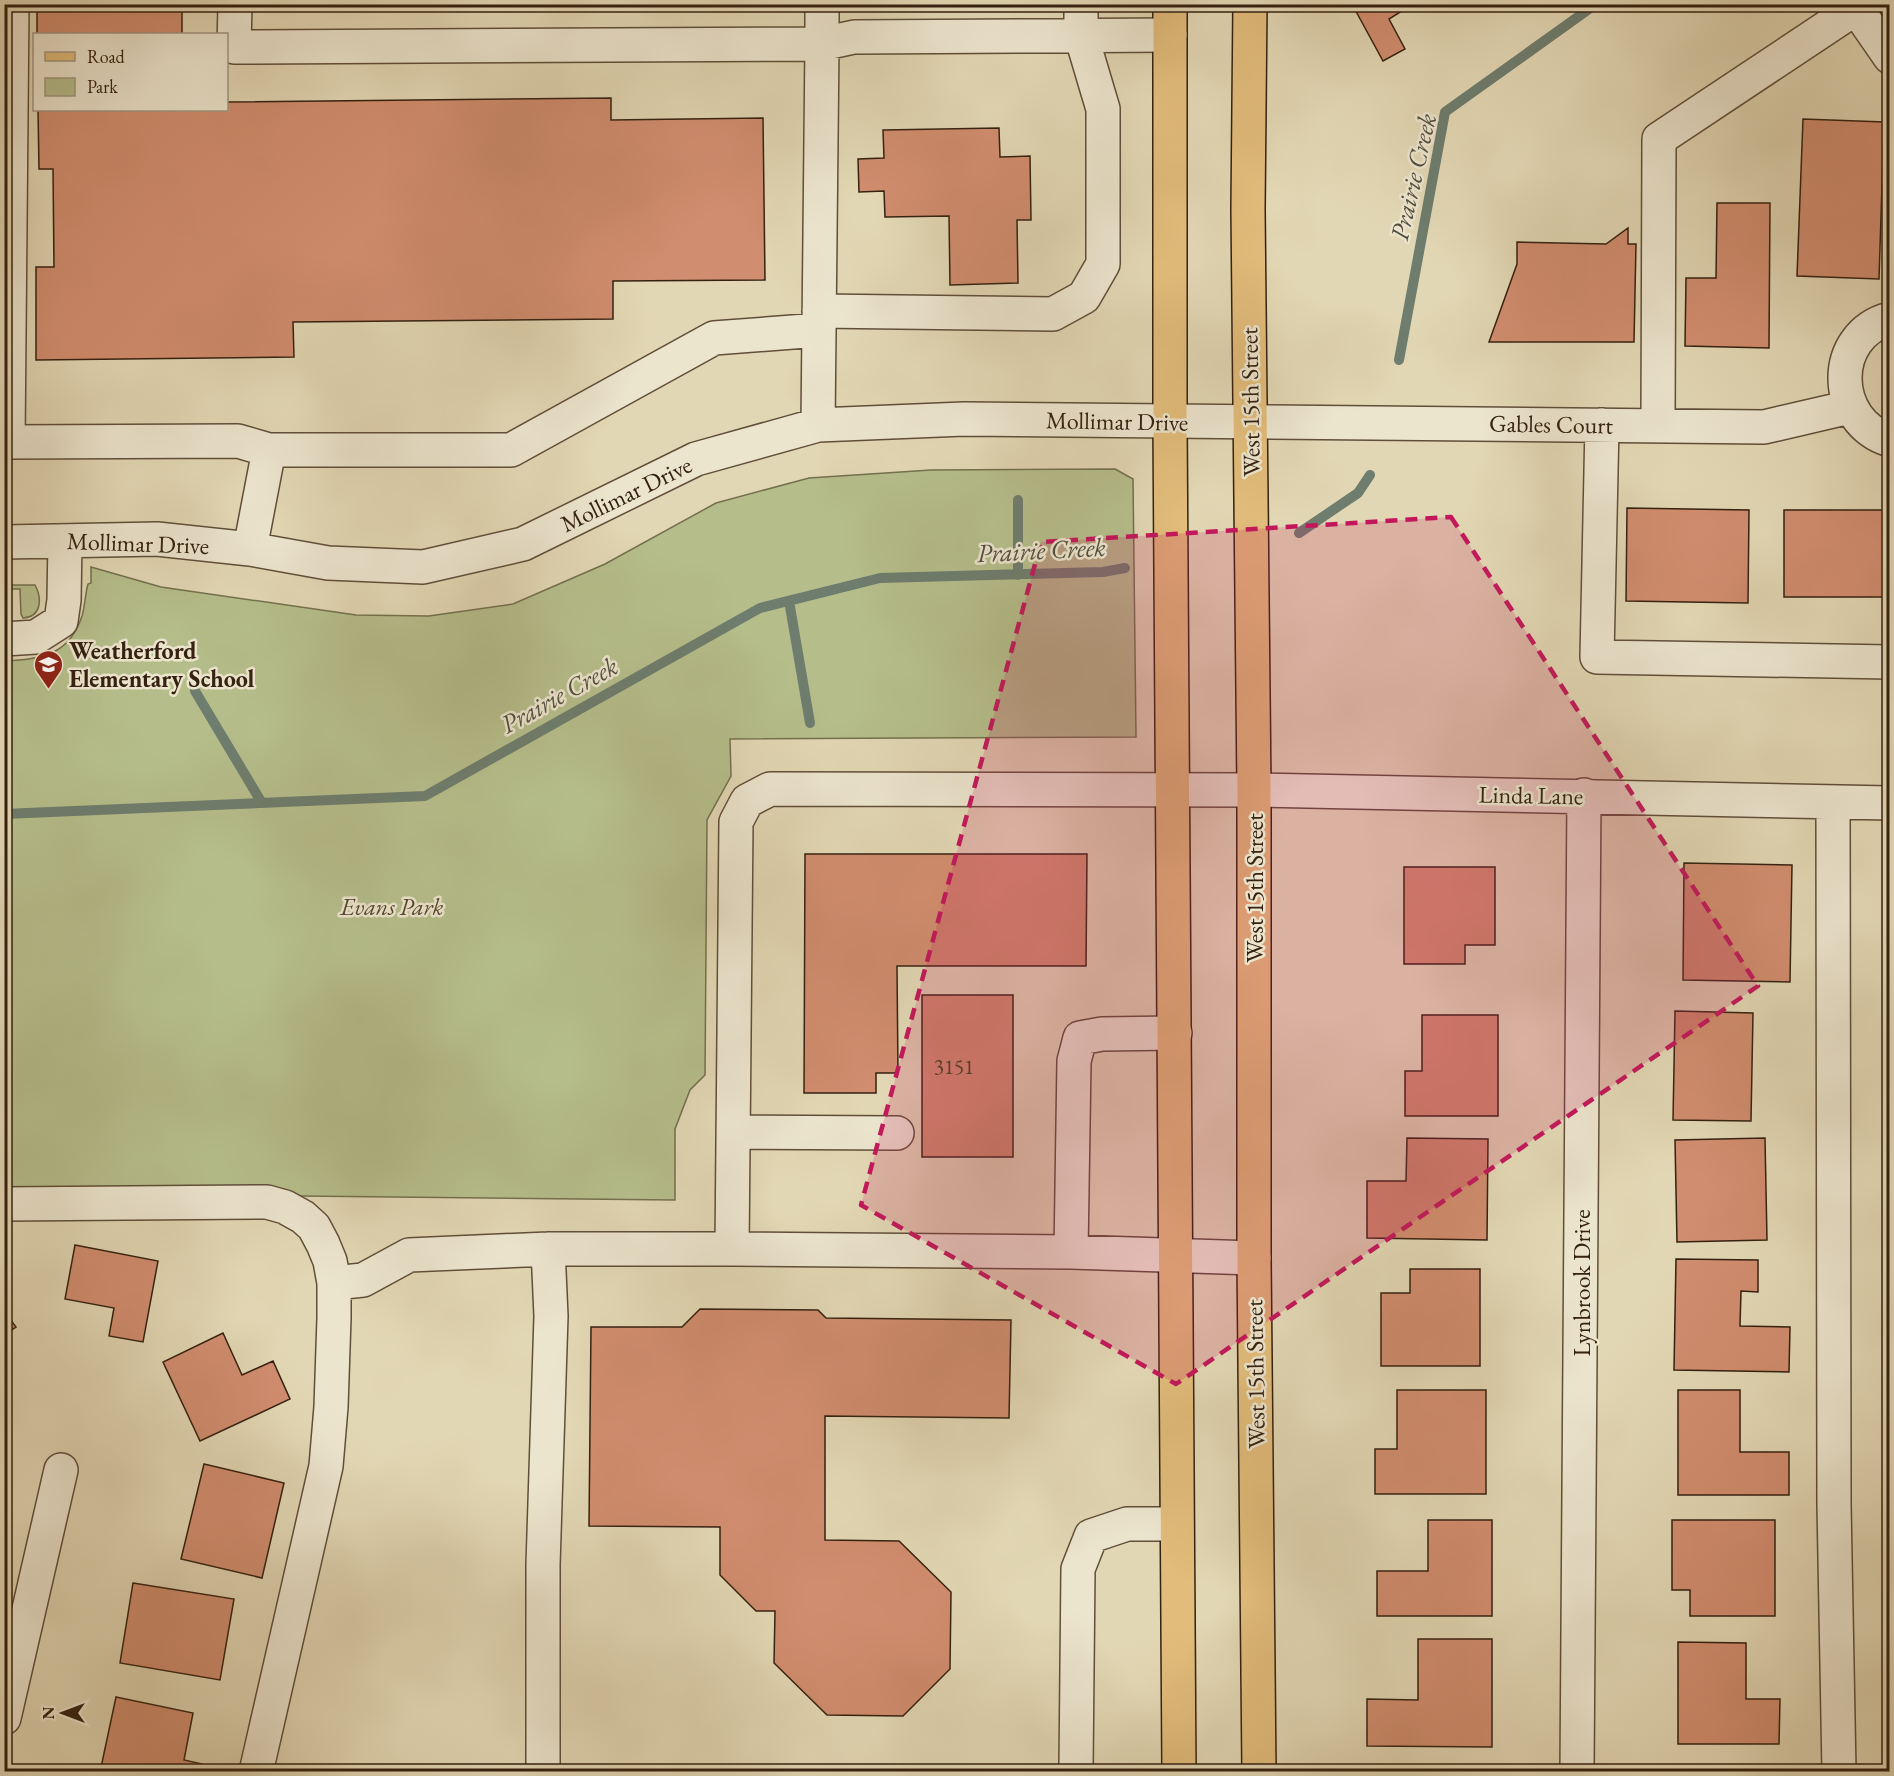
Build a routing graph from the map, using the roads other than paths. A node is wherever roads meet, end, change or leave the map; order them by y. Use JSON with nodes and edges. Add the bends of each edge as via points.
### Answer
{"nodes":[{"id":1,"x":12,"y":4,"type":"edge"},
{"id":2,"x":235,"y":4,"type":"edge"},
{"id":3,"x":822,"y":4,"type":"edge"},
{"id":4,"x":1250,"y":4,"type":"edge"},
{"id":5,"x":1081,"y":20,"type":"edge"},
{"id":6,"x":1170,"y":20,"type":"edge"},
{"id":7,"x":822,"y":44,"type":"junction"},
{"id":8,"x":1890,"y":57,"type":"edge"},
{"id":9,"x":1890,"y":319,"type":"edge"},
{"id":10,"x":819,"y":321,"type":"junction"},
{"id":11,"x":1850,"y":406,"type":"junction"},
{"id":12,"x":1170,"y":422,"type":"junction"},
{"id":13,"x":1250,"y":422,"type":"junction"},
{"id":14,"x":818,"y":425,"type":"junction"},
{"id":15,"x":1602,"y":425,"type":"junction"},
{"id":16,"x":1658,"y":426,"type":"junction"},
{"id":17,"x":1890,"y":440,"type":"edge"},
{"id":18,"x":269,"y":450,"type":"junction"},
{"id":19,"x":65,"y":541,"type":"junction"},
{"id":20,"x":4,"y":542,"type":"edge"},
{"id":21,"x":250,"y":549,"type":"junction"},
{"id":22,"x":4,"y":639,"type":"edge"},
{"id":23,"x":1890,"y":662,"type":"edge"},
{"id":24,"x":1173,"y":790,"type":"junction"},
{"id":25,"x":1254,"y":790,"type":"junction"},
{"id":26,"x":1584,"y":795,"type":"junction"},
{"id":27,"x":1833,"y":802,"type":"junction"},
{"id":28,"x":1890,"y":803,"type":"edge"},
{"id":29,"x":1175,"y":1033,"type":"junction"},
{"id":30,"x":734,"y":1132,"type":"junction"},
{"id":31,"x":897,"y":1133,"type":"dead end"},
{"id":32,"x":4,"y":1204,"type":"edge"},
{"id":33,"x":732,"y":1248,"type":"junction"},
{"id":34,"x":548,"y":1249,"type":"junction"},
{"id":35,"x":1071,"y":1252,"type":"junction"},
{"id":36,"x":1176,"y":1254,"type":"junction"},
{"id":37,"x":1254,"y":1258,"type":"junction"},
{"id":38,"x":334,"y":1283,"type":"junction"},
{"id":39,"x":60,"y":1470,"type":"dead end"},
{"id":40,"x":1176,"y":1524,"type":"junction"},
{"id":41,"x":4,"y":1718,"type":"edge"},
{"id":42,"x":256,"y":1772,"type":"edge"},
{"id":43,"x":543,"y":1772,"type":"edge"},
{"id":44,"x":1074,"y":1772,"type":"edge"},
{"id":45,"x":1179,"y":1772,"type":"edge"},
{"id":46,"x":1259,"y":1772,"type":"edge"},
{"id":47,"x":1577,"y":1772,"type":"edge"},
{"id":48,"x":1839,"y":1772,"type":"edge"}],
"edges":[{"from":1,"to":18,"type":"street","via":[[8,442],[238,441]]},
{"from":2,"to":7,"type":"street","via":[[234,47]]},
{"from":3,"to":7,"type":"street"},
{"from":4,"to":13,"type":"main road","name":"West 15th Street"},
{"from":5,"to":6,"type":"street"},
{"from":5,"to":7,"type":"street","via":[[854,37]]},
{"from":5,"to":10,"type":"street","via":[[1103,109],[1103,264],[1084,297],[1053,314],[927,311]]},
{"from":6,"to":12,"type":"main road"},
{"from":7,"to":10,"type":"street"},
{"from":8,"to":16,"type":"street","via":[[1856,8],[1659,139]]},
{"from":9,"to":11,"type":"street","via":[[1864,332],[1852,347],[1845,366],[1844,387]]},
{"from":10,"to":14,"type":"street"},
{"from":10,"to":18,"type":"street","via":[[714,338],[511,450]]},
{"from":11,"to":16,"type":"street","name":"Gables Court","via":[[1764,427]]},
{"from":11,"to":17,"type":"street","via":[[1862,424]]},
{"from":12,"to":13,"type":"street","name":"Mollimar Drive"},
{"from":12,"to":14,"type":"street","name":"Mollimar Drive","via":[[964,419]]},
{"from":12,"to":24,"type":"main road"},
{"from":13,"to":15,"type":"street","name":"Gables Court"},
{"from":13,"to":25,"type":"main road","name":"West 15th Street"},
{"from":14,"to":21,"type":"street","name":"Mollimar Drive","via":[[696,459],[523,544],[423,567],[328,563]]},
{"from":15,"to":16,"type":"street","name":"Gables Court"},
{"from":15,"to":23,"type":"street","via":[[1597,657]]},
{"from":18,"to":21,"type":"street"},
{"from":19,"to":20,"type":"street","name":"Mollimar Drive"},
{"from":19,"to":21,"type":"street","name":"Mollimar Drive","via":[[157,539]]},
{"from":19,"to":22,"type":"street","via":[[60,621],[36,637]]},
{"from":24,"to":25,"type":"street","name":"Linda Lane"},
{"from":24,"to":29,"type":"main road"},
{"from":24,"to":30,"type":"street","name":"Linda Lane","via":[[770,789],[747,801],[736,822]]},
{"from":25,"to":26,"type":"street","name":"Linda Lane"},
{"from":25,"to":37,"type":"main road","name":"West 15th Street"},
{"from":26,"to":27,"type":"street","name":"Linda Lane"},
{"from":26,"to":47,"type":"street","name":"Lynbrook Drive"},
{"from":27,"to":28,"type":"street","name":"Linda Lane"},
{"from":27,"to":48,"type":"street","via":[[1834,1504]]},
{"from":29,"to":35,"type":"street","via":[[1080,1038],[1074,1061]]},
{"from":29,"to":36,"type":"main road"},
{"from":30,"to":31,"type":"street"},
{"from":30,"to":33,"type":"street","name":"Linda Lane"},
{"from":32,"to":38,"type":"street","via":[[267,1202],[285,1207],[314,1227],[330,1261]]},
{"from":33,"to":34,"type":"street"},
{"from":33,"to":35,"type":"street"},
{"from":34,"to":38,"type":"street","via":[[409,1255],[363,1280]]},
{"from":34,"to":43,"type":"street","via":[[551,1316],[543,1565]]},
{"from":35,"to":36,"type":"street"},
{"from":36,"to":37,"type":"street"},
{"from":36,"to":40,"type":"main road"},
{"from":37,"to":46,"type":"main road","name":"West 15th Street"},
{"from":38,"to":42,"type":"street","via":[[326,1466]]},
{"from":39,"to":41,"type":"street"},
{"from":40,"to":44,"type":"street","via":[[1127,1524],[1091,1536],[1078,1569]]},
{"from":40,"to":45,"type":"main road"}]}
